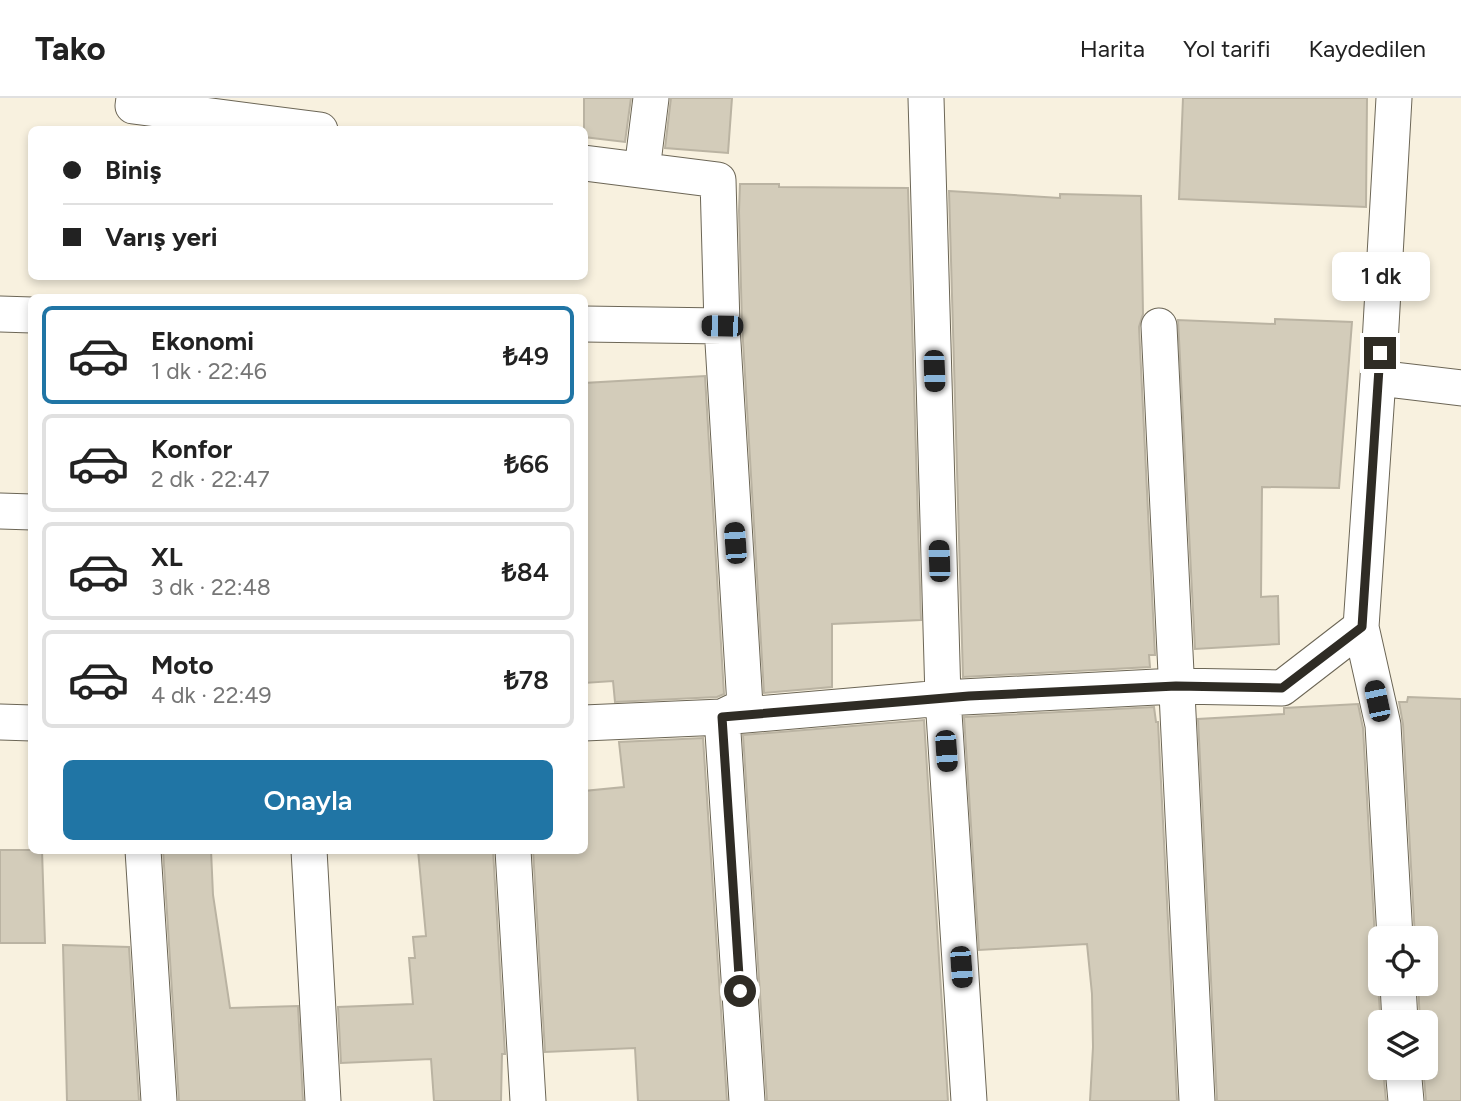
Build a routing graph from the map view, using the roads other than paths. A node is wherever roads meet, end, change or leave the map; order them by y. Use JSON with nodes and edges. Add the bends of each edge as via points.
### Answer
{"nodes":[{"id":1,"x":134,"y":98,"type":"edge"},
{"id":2,"x":651,"y":98,"type":"edge"},
{"id":3,"x":926,"y":98,"type":"edge"},
{"id":4,"x":1394,"y":98,"type":"edge"},
{"id":5,"x":289,"y":126,"type":"edge"},
{"id":6,"x":588,"y":163,"type":"edge"},
{"id":7,"x":642,"y":170,"type":"junction"},
{"id":8,"x":0,"y":314,"type":"edge"},
{"id":9,"x":28,"y":315,"type":"edge"},
{"id":10,"x":588,"y":324,"type":"edge"},
{"id":11,"x":722,"y":326,"type":"junction"},
{"id":12,"x":1159,"y":326,"type":"dead end"},
{"id":13,"x":1378,"y":378,"type":"junction"},
{"id":14,"x":1461,"y":388,"type":"edge"},
{"id":15,"x":0,"y":511,"type":"edge"},
{"id":16,"x":28,"y":512,"type":"edge"},
{"id":17,"x":1362,"y":627,"type":"junction"},
{"id":18,"x":1176,"y":686,"type":"junction"},
{"id":19,"x":943,"y":698,"type":"junction"},
{"id":20,"x":722,"y":717,"type":"junction"},
{"id":21,"x":0,"y":722,"type":"edge"},
{"id":22,"x":28,"y":723,"type":"edge"},
{"id":23,"x":588,"y":723,"type":"edge"},
{"id":24,"x":143,"y":854,"type":"edge"},
{"id":25,"x":309,"y":854,"type":"edge"},
{"id":26,"x":513,"y":854,"type":"edge"},
{"id":27,"x":1394,"y":926,"type":"edge"},
{"id":28,"x":1404,"y":1080,"type":"edge"},
{"id":29,"x":159,"y":1101,"type":"edge"},
{"id":30,"x":323,"y":1101,"type":"edge"},
{"id":31,"x":528,"y":1101,"type":"edge"},
{"id":32,"x":747,"y":1101,"type":"edge"},
{"id":33,"x":970,"y":1101,"type":"edge"},
{"id":34,"x":1197,"y":1101,"type":"edge"},
{"id":35,"x":1406,"y":1101,"type":"edge"}],
"edges":[{"from":1,"to":5,"type":"street","via":[[133,106]]},
{"from":2,"to":7,"type":"street"},
{"from":3,"to":19,"type":"street"},
{"from":4,"to":13,"type":"street"},
{"from":6,"to":7,"type":"street"},
{"from":7,"to":11,"type":"street","via":[[718,180]]},
{"from":8,"to":9,"type":"street"},
{"from":10,"to":11,"type":"street"},
{"from":11,"to":20,"type":"street","via":[[745,706]]},
{"from":12,"to":18,"type":"street"},
{"from":13,"to":14,"type":"street"},
{"from":13,"to":17,"type":"street"},
{"from":15,"to":16,"type":"street"},
{"from":17,"to":18,"type":"street","via":[[1282,688]]},
{"from":17,"to":27,"type":"street","via":[[1383,725]]},
{"from":18,"to":19,"type":"street"},
{"from":18,"to":34,"type":"street"},
{"from":19,"to":20,"type":"street"},
{"from":19,"to":33,"type":"street"},
{"from":20,"to":23,"type":"street"},
{"from":20,"to":32,"type":"street"},
{"from":21,"to":22,"type":"street"},
{"from":24,"to":29,"type":"street"},
{"from":25,"to":30,"type":"street"},
{"from":26,"to":31,"type":"street"},
{"from":28,"to":35,"type":"street"}]}
